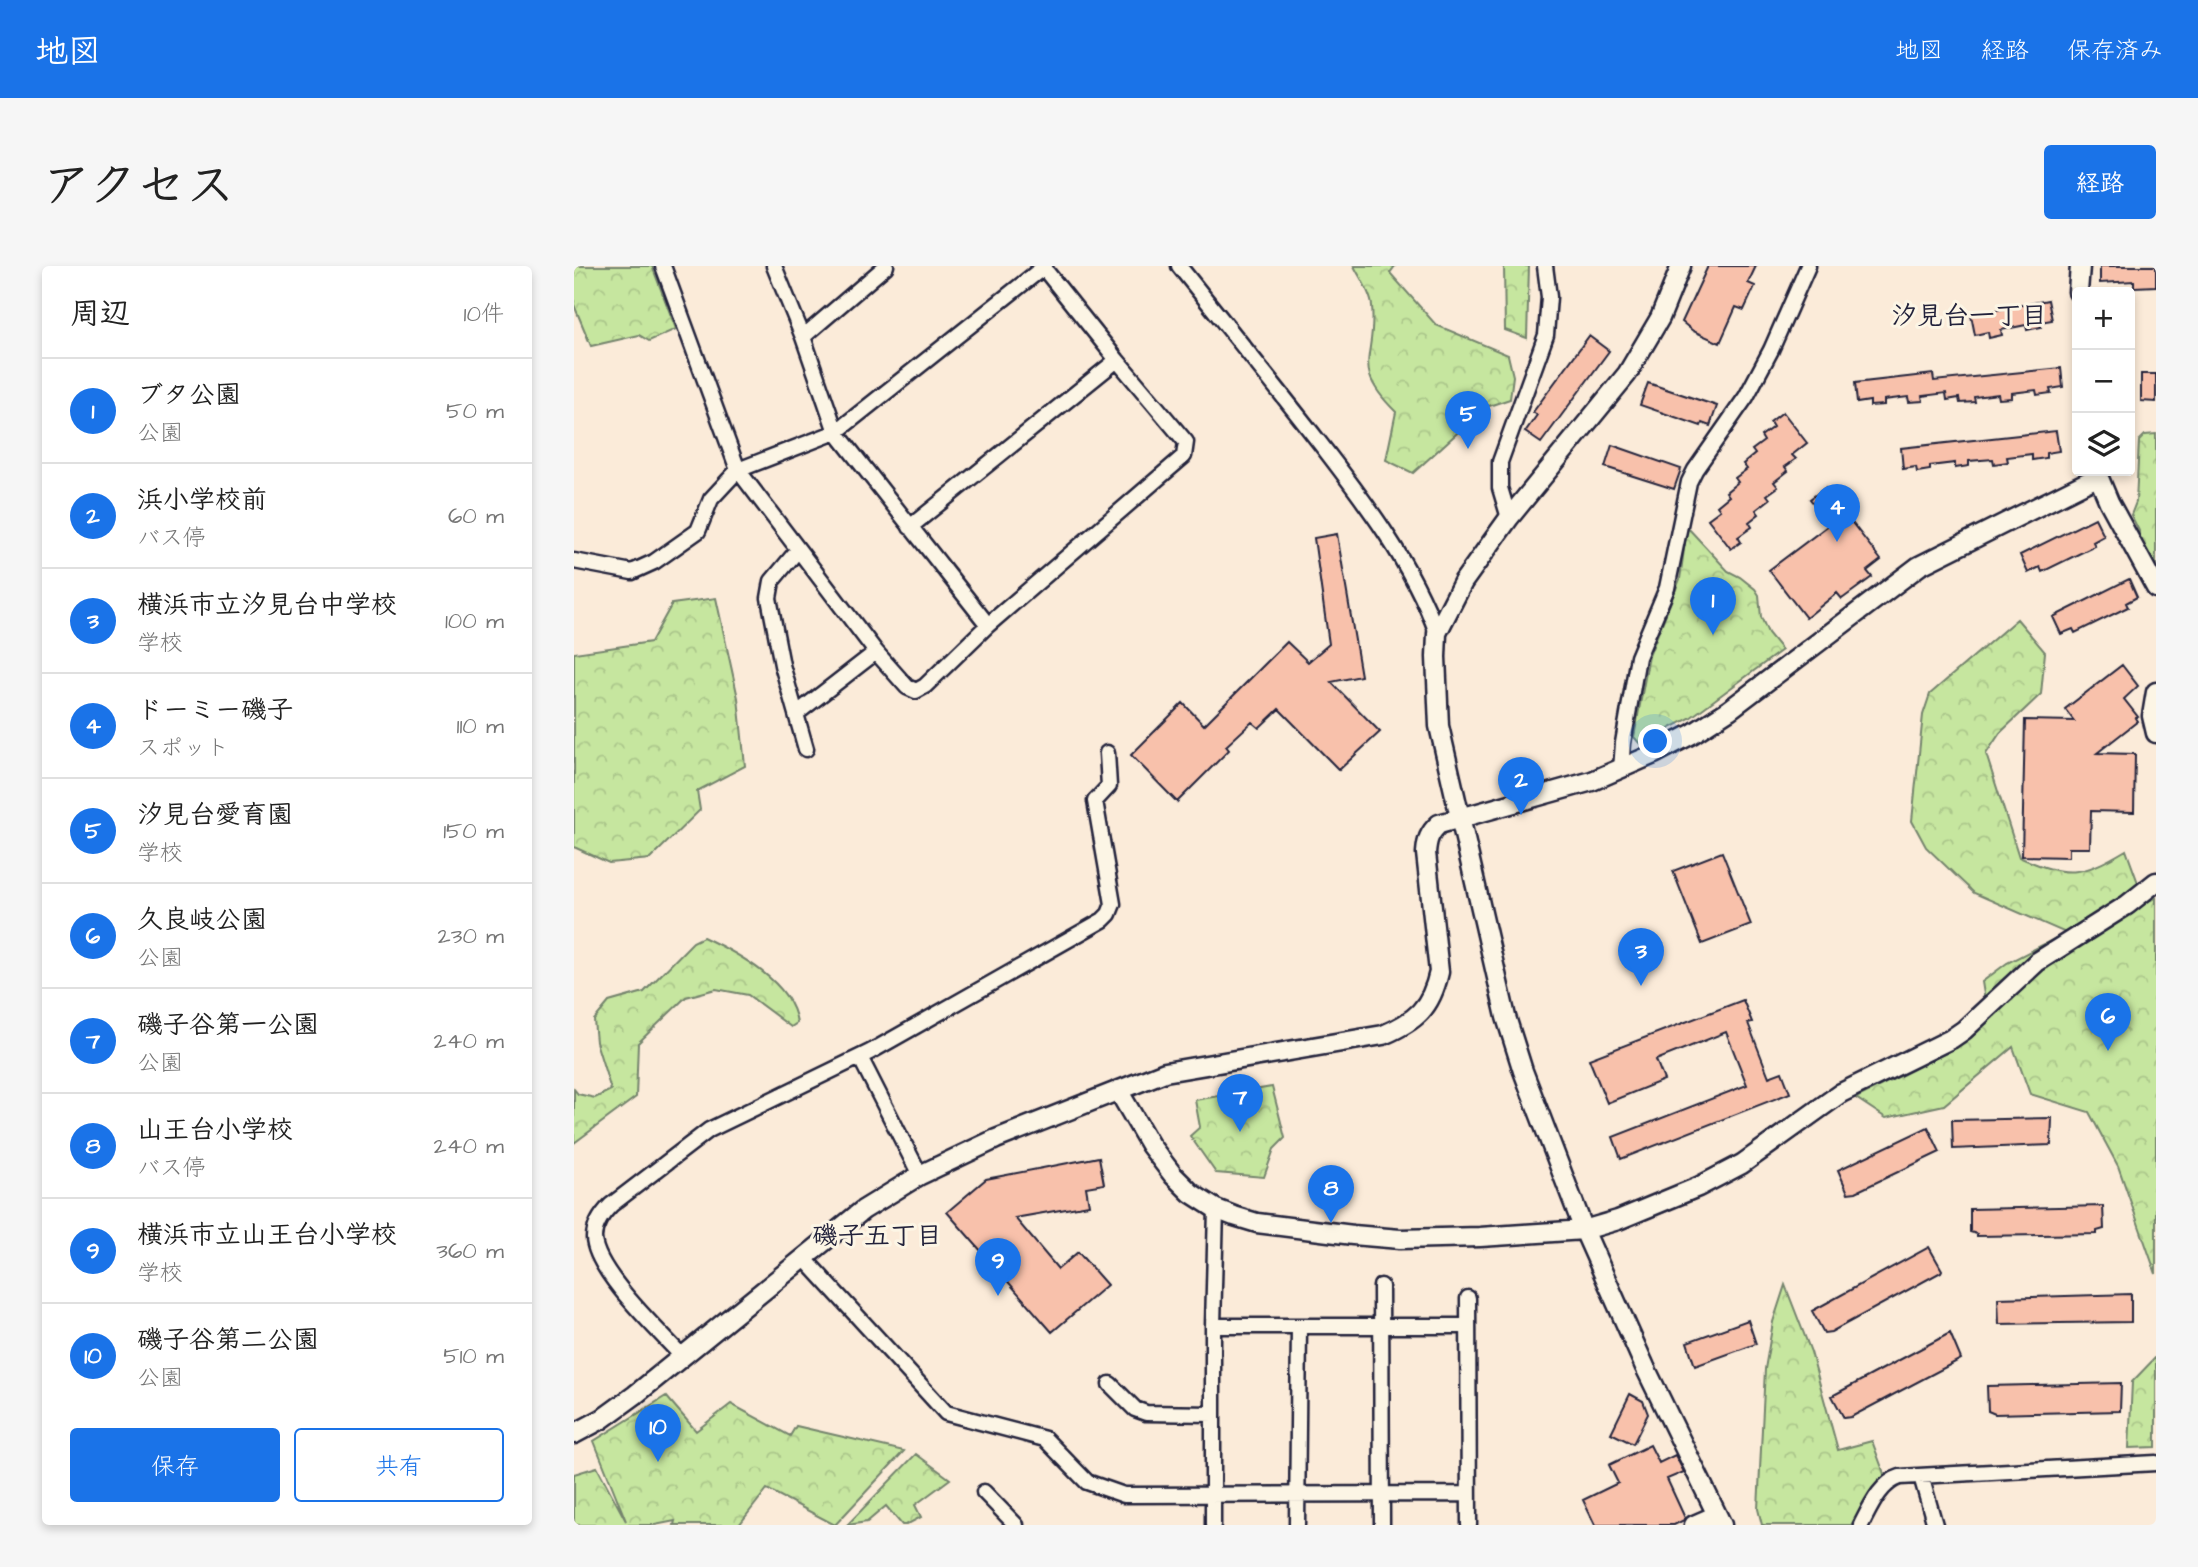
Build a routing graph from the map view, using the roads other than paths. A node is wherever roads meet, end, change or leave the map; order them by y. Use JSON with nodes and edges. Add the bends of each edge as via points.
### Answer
{"nodes":[{"id":1,"x":663,"y":266,"type":"edge"},
{"id":2,"x":774,"y":266,"type":"edge"},
{"id":3,"x":886,"y":266,"type":"edge"},
{"id":4,"x":1179,"y":266,"type":"edge"},
{"id":5,"x":1545,"y":266,"type":"edge"},
{"id":6,"x":1681,"y":266,"type":"edge"},
{"id":7,"x":1808,"y":266,"type":"edge"},
{"id":8,"x":2080,"y":266,"type":"edge"},
{"id":9,"x":1043,"y":267,"type":"edge"},
{"id":10,"x":2078,"y":287,"type":"edge"},
{"id":11,"x":803,"y":337,"type":"junction"},
{"id":12,"x":1116,"y":360,"type":"junction"},
{"id":13,"x":836,"y":432,"type":"junction"},
{"id":14,"x":738,"y":470,"type":"junction"},
{"id":15,"x":2093,"y":476,"type":"edge"},
{"id":16,"x":2098,"y":476,"type":"edge"},
{"id":17,"x":1509,"y":518,"type":"junction"},
{"id":18,"x":910,"y":527,"type":"junction"},
{"id":19,"x":797,"y":551,"type":"junction"},
{"id":20,"x":574,"y":561,"type":"edge"},
{"id":21,"x":2156,"y":588,"type":"edge"},
{"id":22,"x":988,"y":625,"type":"junction"},
{"id":23,"x":1437,"y":633,"type":"junction"},
{"id":24,"x":876,"y":652,"type":"junction"},
{"id":25,"x":2156,"y":692,"type":"edge"},
{"id":26,"x":796,"y":714,"type":"junction"},
{"id":27,"x":2156,"y":733,"type":"edge"},
{"id":28,"x":806,"y":749,"type":"dead end"},
{"id":29,"x":1107,"y":753,"type":"dead end"},
{"id":30,"x":1621,"y":770,"type":"junction"},
{"id":31,"x":1460,"y":818,"type":"junction"},
{"id":32,"x":2156,"y":881,"type":"edge"},
{"id":33,"x":860,"y":1057,"type":"junction"},
{"id":34,"x":1118,"y":1090,"type":"junction"},
{"id":35,"x":920,"y":1175,"type":"junction"},
{"id":36,"x":1216,"y":1209,"type":"junction"},
{"id":37,"x":1584,"y":1230,"type":"junction"},
{"id":38,"x":804,"y":1258,"type":"junction"},
{"id":39,"x":1381,"y":1286,"type":"dead end"},
{"id":40,"x":1468,"y":1298,"type":"dead end"},
{"id":41,"x":1213,"y":1326,"type":"junction"},
{"id":42,"x":1298,"y":1326,"type":"junction"},
{"id":43,"x":1468,"y":1326,"type":"junction"},
{"id":44,"x":1382,"y":1328,"type":"junction"},
{"id":45,"x":682,"y":1356,"type":"junction"},
{"id":46,"x":1110,"y":1384,"type":"dead end"},
{"id":47,"x":1213,"y":1414,"type":"junction"},
{"id":48,"x":574,"y":1434,"type":"edge"},
{"id":49,"x":2156,"y":1463,"type":"edge"},
{"id":50,"x":1921,"y":1476,"type":"junction"},
{"id":51,"x":984,"y":1492,"type":"dead end"},
{"id":52,"x":1382,"y":1494,"type":"junction"},
{"id":53,"x":1469,"y":1494,"type":"junction"},
{"id":54,"x":1297,"y":1495,"type":"junction"},
{"id":55,"x":1213,"y":1496,"type":"junction"},
{"id":56,"x":1720,"y":1520,"type":"edge"},
{"id":57,"x":1016,"y":1525,"type":"edge"},
{"id":58,"x":1213,"y":1525,"type":"edge"},
{"id":59,"x":1297,"y":1525,"type":"edge"},
{"id":60,"x":1382,"y":1525,"type":"edge"},
{"id":61,"x":1469,"y":1525,"type":"edge"},
{"id":62,"x":1694,"y":1525,"type":"edge"},
{"id":63,"x":1861,"y":1525,"type":"edge"},
{"id":64,"x":1935,"y":1525,"type":"edge"}],
"edges":[{"from":1,"to":14,"type":"street"},
{"from":2,"to":11,"type":"street"},
{"from":3,"to":11,"type":"street"},
{"from":4,"to":23,"type":"street","via":[[1361,497],[1422,595]]},
{"from":5,"to":17,"type":"street","via":[[1549,297],[1546,335],[1500,462],[1500,488]]},
{"from":6,"to":17,"type":"street","via":[[1660,318],[1627,374]]},
{"from":7,"to":30,"type":"street","via":[[1772,350],[1689,482],[1667,588],[1638,657]]},
{"from":8,"to":10,"type":"street"},
{"from":9,"to":12,"type":"street"},
{"from":9,"to":13,"type":"street"},
{"from":11,"to":13,"type":"street"},
{"from":12,"to":18,"type":"street"},
{"from":12,"to":22,"type":"street","via":[[1186,442],[1184,456]]},
{"from":13,"to":14,"type":"street"},
{"from":13,"to":18,"type":"street"},
{"from":14,"to":19,"type":"street"},
{"from":14,"to":20,"type":"street","via":[[711,499],[698,531],[654,562],[632,572]]},
{"from":15,"to":30,"type":"street","via":[[1919,566],[1729,710]]},
{"from":16,"to":21,"type":"street"},
{"from":17,"to":23,"type":"street","via":[[1463,582]]},
{"from":18,"to":22,"type":"street"},
{"from":19,"to":24,"type":"street"},
{"from":19,"to":26,"type":"street","via":[[769,590]]},
{"from":22,"to":24,"type":"street","via":[[916,691]]},
{"from":23,"to":31,"type":"street","via":[[1439,726]]},
{"from":24,"to":26,"type":"street"},
{"from":25,"to":27,"type":"street","via":[[2152,716]]},
{"from":26,"to":28,"type":"street"},
{"from":29,"to":33,"type":"street","via":[[1109,786],[1095,801],[1113,904],[1109,914]]},
{"from":30,"to":31,"type":"street"},
{"from":31,"to":34,"type":"street","via":[[1439,824],[1427,841],[1439,972],[1432,996],[1418,1016],[1383,1035],[1165,1072]]},
{"from":31,"to":37,"type":"street","via":[[1510,1028]]},
{"from":32,"to":37,"type":"street","via":[[2127,905],[2037,962],[1951,1039],[1841,1093],[1723,1175]]},
{"from":33,"to":35,"type":"street"},
{"from":33,"to":45,"type":"street","via":[[709,1130],[600,1216],[594,1238],[604,1269]]},
{"from":34,"to":35,"type":"street"},
{"from":34,"to":36,"type":"street","via":[[1173,1175]]},
{"from":35,"to":38,"type":"street","via":[[863,1210]]},
{"from":36,"to":37,"type":"street","via":[[1257,1223],[1400,1239]]},
{"from":36,"to":41,"type":"street"},
{"from":37,"to":56,"type":"street"},
{"from":38,"to":45,"type":"street"},
{"from":38,"to":55,"type":"street","via":[[946,1413],[1045,1438],[1087,1482],[1124,1495]]},
{"from":39,"to":44,"type":"street"},
{"from":40,"to":43,"type":"street"},
{"from":41,"to":42,"type":"street"},
{"from":41,"to":47,"type":"street"},
{"from":42,"to":44,"type":"street"},
{"from":42,"to":54,"type":"street"},
{"from":43,"to":44,"type":"street"},
{"from":43,"to":53,"type":"street"},
{"from":44,"to":52,"type":"street"},
{"from":45,"to":48,"type":"street","via":[[613,1411]]},
{"from":46,"to":47,"type":"street","via":[[1135,1409],[1146,1413]]},
{"from":47,"to":55,"type":"street"},
{"from":49,"to":50,"type":"street"},
{"from":50,"to":63,"type":"street","via":[[1894,1479],[1875,1498]]},
{"from":50,"to":64,"type":"street"},
{"from":51,"to":57,"type":"street"},
{"from":52,"to":53,"type":"street"},
{"from":52,"to":54,"type":"street"},
{"from":52,"to":60,"type":"street"},
{"from":53,"to":61,"type":"street"},
{"from":54,"to":55,"type":"street"},
{"from":54,"to":59,"type":"street"},
{"from":55,"to":58,"type":"street"},
{"from":56,"to":62,"type":"street"}]}
